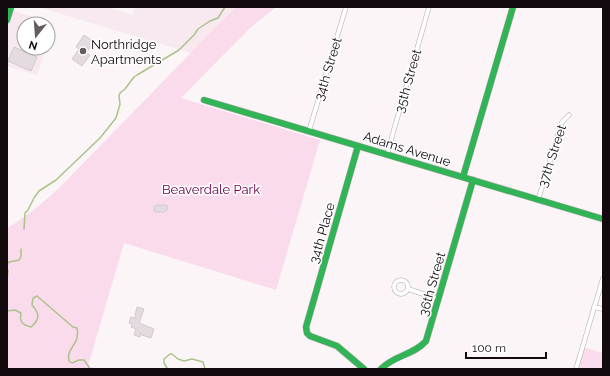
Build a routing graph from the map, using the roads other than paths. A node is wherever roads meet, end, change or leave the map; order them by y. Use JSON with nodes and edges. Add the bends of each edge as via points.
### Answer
{"nodes":[{"id":1,"x":11,"y":7,"type":"edge"},
{"id":2,"x":346,"y":7,"type":"edge"},
{"id":3,"x":429,"y":7,"type":"edge"},
{"id":4,"x":513,"y":7,"type":"edge"},
{"id":5,"x":7,"y":20,"type":"edge"},
{"id":6,"x":204,"y":100,"type":"dead end"},
{"id":7,"x":569,"y":114,"type":"dead end"},
{"id":8,"x":309,"y":131,"type":"junction"},
{"id":9,"x":358,"y":146,"type":"junction"},
{"id":10,"x":387,"y":154,"type":"junction"},
{"id":11,"x":463,"y":177,"type":"junction"},
{"id":12,"x":473,"y":180,"type":"junction"},
{"id":13,"x":538,"y":200,"type":"junction"},
{"id":14,"x":603,"y":219,"type":"edge"},
{"id":15,"x":603,"y":278,"type":"edge"},
{"id":16,"x":408,"y":289,"type":"dead end"},
{"id":17,"x":439,"y":299,"type":"junction"},
{"id":18,"x":594,"y":307,"type":"junction"},
{"id":19,"x":603,"y":309,"type":"edge"},
{"id":20,"x":364,"y":369,"type":"edge"},
{"id":21,"x":381,"y":369,"type":"edge"},
{"id":22,"x":576,"y":369,"type":"edge"}],
"edges":[{"from":1,"to":5,"type":"street"},
{"from":2,"to":8,"type":"street","name":"34th Street"},
{"from":3,"to":10,"type":"street","name":"35th Street"},
{"from":4,"to":11,"type":"street"},
{"from":6,"to":8,"type":"street","name":"Adams Avenue"},
{"from":7,"to":13,"type":"street","name":"37th Street","via":[[562,122]]},
{"from":8,"to":9,"type":"street","name":"Adams Avenue"},
{"from":9,"to":10,"type":"street","name":"Adams Avenue"},
{"from":9,"to":20,"type":"street","name":"34th Place","via":[[306,330],[310,336],[337,346]]},
{"from":10,"to":11,"type":"street","name":"Adams Avenue"},
{"from":11,"to":12,"type":"street","name":"Adams Avenue"},
{"from":12,"to":13,"type":"street","name":"Adams Avenue"},
{"from":12,"to":17,"type":"street","name":"36th Street"},
{"from":13,"to":14,"type":"street","name":"Adams Avenue"},
{"from":15,"to":18,"type":"street"},
{"from":16,"to":17,"type":"street"},
{"from":17,"to":21,"type":"street","name":"36th Street","via":[[428,336],[422,346],[391,360]]},
{"from":18,"to":19,"type":"street"},
{"from":18,"to":22,"type":"street"}]}
